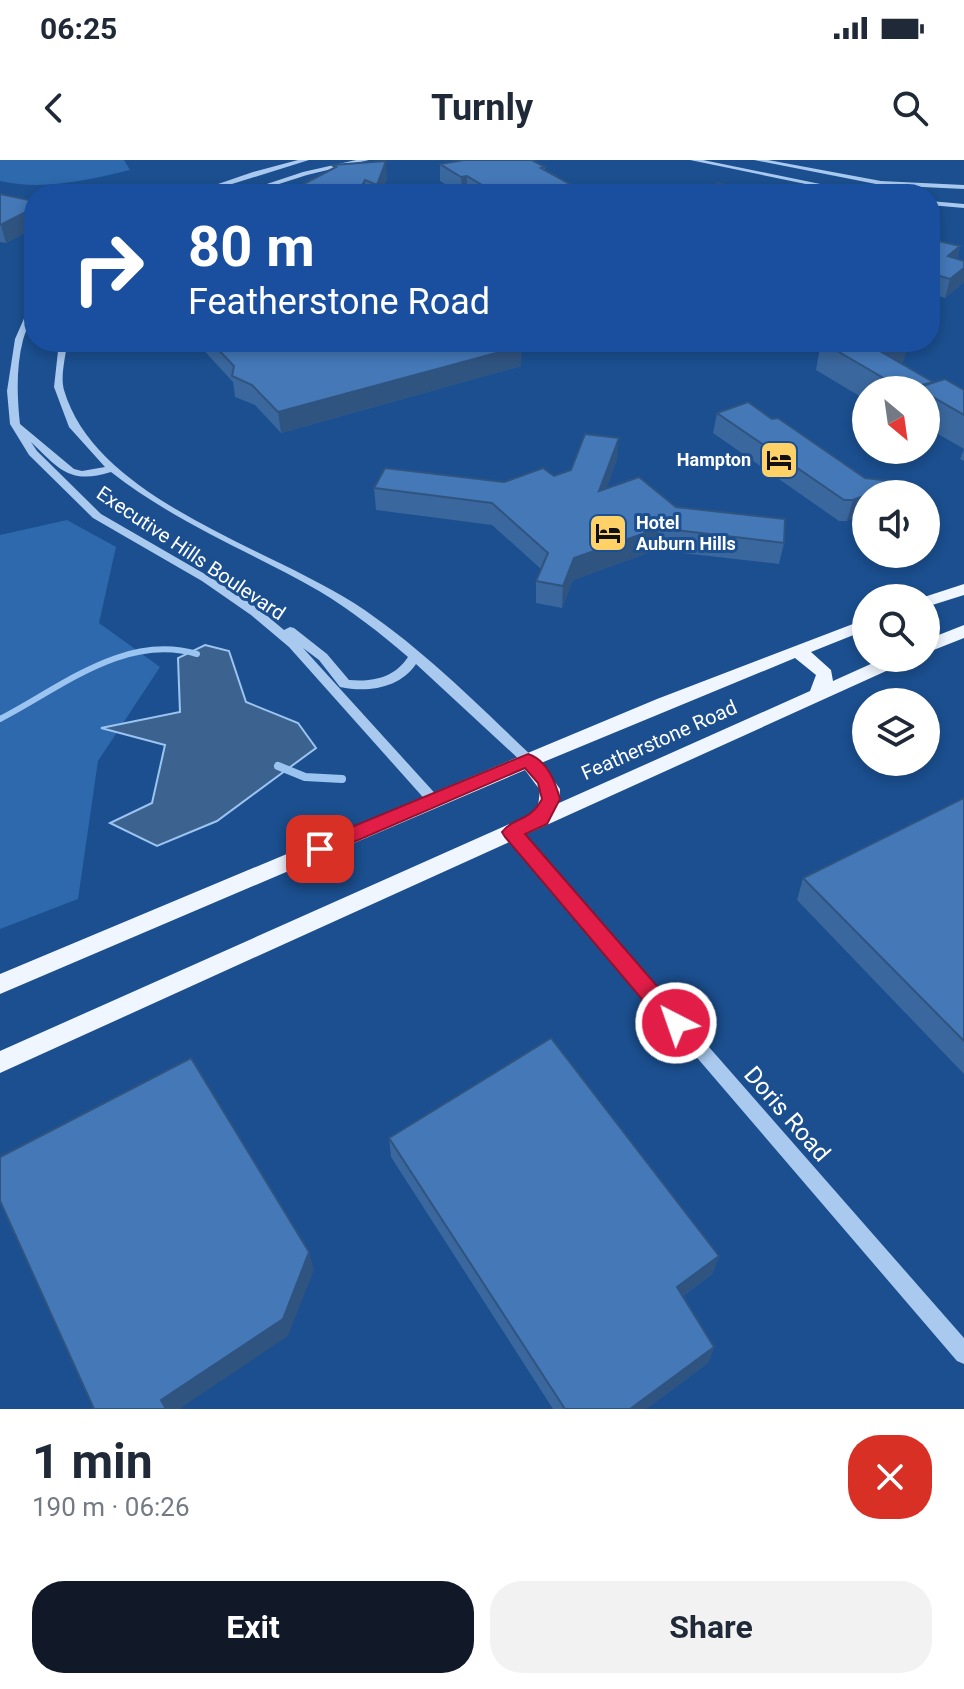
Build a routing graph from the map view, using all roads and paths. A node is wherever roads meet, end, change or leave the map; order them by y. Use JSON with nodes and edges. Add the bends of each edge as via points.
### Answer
{"nodes":[{"id":1,"x":306,"y":160,"type":"edge"},
{"id":2,"x":355,"y":160,"type":"edge"},
{"id":3,"x":366,"y":160,"type":"edge"},
{"id":4,"x":693,"y":160,"type":"edge"},
{"id":5,"x":757,"y":160,"type":"edge"},
{"id":6,"x":335,"y":166,"type":"junction"},
{"id":7,"x":777,"y":175,"type":"junction"},
{"id":8,"x":862,"y":180,"type":"junction"},
{"id":9,"x":223,"y":184,"type":"edge"},
{"id":10,"x":275,"y":184,"type":"edge"},
{"id":11,"x":819,"y":184,"type":"edge"},
{"id":12,"x":825,"y":184,"type":"edge"},
{"id":13,"x":852,"y":184,"type":"edge"},
{"id":14,"x":898,"y":184,"type":"edge"},
{"id":15,"x":964,"y":187,"type":"edge"},
{"id":16,"x":940,"y":188,"type":"edge"},
{"id":17,"x":940,"y":204,"type":"edge"},
{"id":18,"x":964,"y":206,"type":"edge"},
{"id":19,"x":24,"y":327,"type":"edge"},
{"id":20,"x":60,"y":352,"type":"edge"},
{"id":21,"x":15,"y":424,"type":"junction"},
{"id":22,"x":114,"y":468,"type":"junction"},
{"id":23,"x":964,"y":589,"type":"edge"},
{"id":24,"x":940,"y":597,"type":"edge"},
{"id":25,"x":255,"y":612,"type":"junction"},
{"id":26,"x":852,"y":629,"type":"edge"},
{"id":27,"x":964,"y":631,"type":"edge"},
{"id":28,"x":940,"y":641,"type":"edge"},
{"id":29,"x":795,"y":651,"type":"junction"},
{"id":30,"x":415,"y":656,"type":"junction"},
{"id":31,"x":869,"y":672,"type":"edge"},
{"id":32,"x":817,"y":695,"type":"junction"},
{"id":33,"x":528,"y":760,"type":"junction"},
{"id":34,"x":434,"y":800,"type":"junction"},
{"id":35,"x":540,"y":819,"type":"junction"},
{"id":36,"x":512,"y":832,"type":"junction"},
{"id":37,"x":0,"y":984,"type":"edge"},
{"id":38,"x":0,"y":1062,"type":"edge"},
{"id":39,"x":964,"y":1354,"type":"edge"}],
"edges":[{"from":1,"to":9,"type":"street"},
{"from":2,"to":6,"type":"street"},
{"from":3,"to":6,"type":"street"},
{"from":4,"to":7,"type":"street"},
{"from":5,"to":8,"type":"street"},
{"from":6,"to":10,"type":"street"},
{"from":7,"to":11,"type":"street"},
{"from":7,"to":12,"type":"street"},
{"from":8,"to":13,"type":"street"},
{"from":8,"to":14,"type":"street"},
{"from":15,"to":16,"type":"street"},
{"from":17,"to":18,"type":"street"},
{"from":19,"to":21,"type":"street","via":[[14,360]]},
{"from":20,"to":22,"type":"street","name":"Executive Hills Boulevard","via":[[64,410],[81,437]]},
{"from":21,"to":22,"type":"street","via":[[37,438],[58,466],[73,475],[94,476]]},
{"from":21,"to":25,"type":"street","name":"Executive Hills Boulevard","via":[[33,453],[97,516]]},
{"from":22,"to":30,"type":"street","name":"Executive Hills Boulevard","via":[[139,492],[323,589]]},
{"from":23,"to":24,"type":"main road"},
{"from":25,"to":30,"type":"street","via":[[292,632],[345,684],[369,687],[395,679]]},
{"from":25,"to":34,"type":"street","name":"Executive Hills Boulevard","via":[[293,644]]},
{"from":26,"to":29,"type":"main road","name":"Featherstone Road"},
{"from":27,"to":28,"type":"main road"},
{"from":29,"to":32,"type":"main road","via":[[825,674]]},
{"from":29,"to":33,"type":"main road","name":"Featherstone Road"},
{"from":30,"to":33,"type":"street","name":"Executive Hills Boulevard"},
{"from":31,"to":32,"type":"main road","name":"Featherstone Road"},
{"from":32,"to":35,"type":"main road","name":"Featherstone Road"},
{"from":33,"to":34,"type":"main road","name":"Featherstone Road"},
{"from":33,"to":35,"type":"main road","via":[[550,789],[548,809]]},
{"from":34,"to":37,"type":"main road","name":"Featherstone Road"},
{"from":35,"to":36,"type":"main road","name":"Featherstone Road"},
{"from":36,"to":38,"type":"main road","name":"Featherstone Road"},
{"from":36,"to":39,"type":"street","name":"Doris Road"}]}
